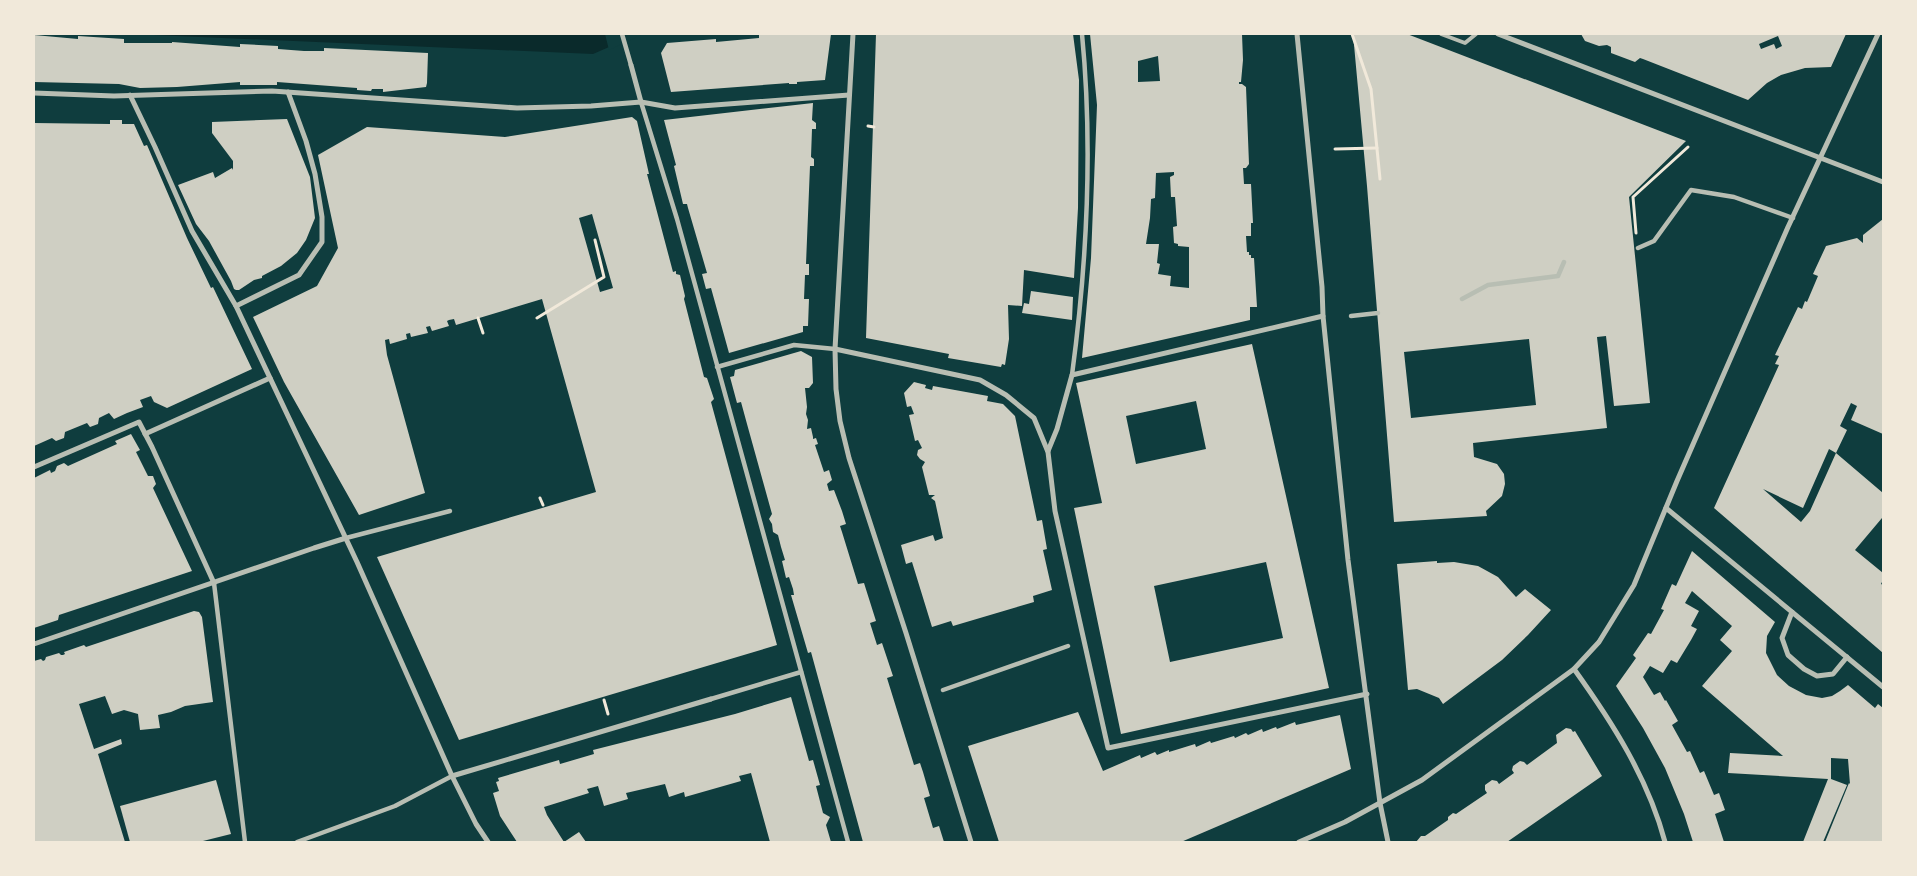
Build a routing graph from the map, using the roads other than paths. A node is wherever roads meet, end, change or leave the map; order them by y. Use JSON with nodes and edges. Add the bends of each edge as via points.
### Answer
{"nodes":[{"id":1,"x":622,"y":34,"type":"edge"},
{"id":2,"x":853,"y":34,"type":"edge"},
{"id":3,"x":1082,"y":34,"type":"edge"},
{"id":4,"x":1297,"y":34,"type":"edge"},
{"id":5,"x":1441,"y":34,"type":"edge"},
{"id":6,"x":1476,"y":34,"type":"edge"},
{"id":7,"x":1498,"y":34,"type":"edge"},
{"id":8,"x":1878,"y":34,"type":"edge"},
{"id":9,"x":631,"y":64,"type":"joint"},
{"id":10,"x":288,"y":92,"type":"junction"},
{"id":11,"x":34,"y":93,"type":"edge"},
{"id":12,"x":130,"y":95,"type":"junction"},
{"id":13,"x":849,"y":95,"type":"junction"},
{"id":14,"x":641,"y":102,"type":"junction"},
{"id":15,"x":1821,"y":158,"type":"junction"},
{"id":16,"x":1883,"y":182,"type":"edge"},
{"id":17,"x":1793,"y":218,"type":"junction"},
{"id":18,"x":1638,"y":248,"type":"road end"},
{"id":19,"x":1564,"y":262,"type":"dead end"},
{"id":20,"x":1462,"y":299,"type":"dead end"},
{"id":21,"x":236,"y":306,"type":"junction"},
{"id":22,"x":1378,"y":313,"type":"dead end"},
{"id":23,"x":1322,"y":316,"type":"junction"},
{"id":24,"x":1351,"y":316,"type":"dead end"},
{"id":25,"x":835,"y":349,"type":"junction"},
{"id":26,"x":717,"y":367,"type":"junction"},
{"id":27,"x":1072,"y":375,"type":"junction"},
{"id":28,"x":270,"y":378,"type":"junction"},
{"id":29,"x":146,"y":434,"type":"junction"},
{"id":30,"x":1048,"y":452,"type":"junction"},
{"id":31,"x":34,"y":467,"type":"edge"},
{"id":32,"x":1666,"y":508,"type":"junction"},
{"id":33,"x":450,"y":511,"type":"dead end"},
{"id":34,"x":346,"y":538,"type":"junction"},
{"id":35,"x":214,"y":583,"type":"junction"},
{"id":36,"x":1792,"y":612,"type":"junction"},
{"id":37,"x":34,"y":644,"type":"edge"},
{"id":38,"x":1068,"y":646,"type":"dead end"},
{"id":39,"x":1847,"y":657,"type":"junction"},
{"id":40,"x":1574,"y":669,"type":"junction"},
{"id":41,"x":801,"y":672,"type":"junction"},
{"id":42,"x":1883,"y":687,"type":"edge"},
{"id":43,"x":943,"y":690,"type":"dead end"},
{"id":44,"x":1367,"y":694,"type":"junction"},
{"id":45,"x":711,"y":699,"type":"joint"},
{"id":46,"x":452,"y":776,"type":"junction"},
{"id":47,"x":1380,"y":803,"type":"junction"},
{"id":48,"x":245,"y":842,"type":"edge"},
{"id":49,"x":297,"y":842,"type":"edge"},
{"id":50,"x":488,"y":842,"type":"edge"},
{"id":51,"x":848,"y":842,"type":"edge"},
{"id":52,"x":971,"y":842,"type":"edge"},
{"id":53,"x":1299,"y":842,"type":"edge"},
{"id":54,"x":1388,"y":842,"type":"edge"},
{"id":55,"x":1665,"y":842,"type":"edge"}],
"edges":[{"from":1,"to":9,"type":"street"},
{"from":2,"to":13,"type":"street"},
{"from":3,"to":27,"type":"street","via":[[1086,78],[1087,181]]},
{"from":4,"to":23,"type":"street","via":[[1322,287]]},
{"from":5,"to":6,"type":"lane","via":[[1465,43]]},
{"from":7,"to":15,"type":"street"},
{"from":8,"to":15,"type":"street"},
{"from":9,"to":14,"type":"street"},
{"from":10,"to":12,"type":"street"},
{"from":10,"to":14,"type":"street","via":[[517,108]]},
{"from":10,"to":21,"type":"street","via":[[315,174],[322,242],[299,275]]},
{"from":11,"to":12,"type":"street"},
{"from":12,"to":21,"type":"street","via":[[192,231]]},
{"from":13,"to":14,"type":"street","via":[[675,108]]},
{"from":13,"to":25,"type":"street"},
{"from":14,"to":26,"type":"street"},
{"from":15,"to":16,"type":"street"},
{"from":15,"to":17,"type":"street"},
{"from":17,"to":18,"type":"street","via":[[1734,197],[1691,190],[1654,241]]},
{"from":17,"to":32,"type":"street"},
{"from":19,"to":20,"type":"street","via":[[1558,276],[1488,285]]},
{"from":21,"to":28,"type":"street"},
{"from":22,"to":24,"type":"street"},
{"from":23,"to":27,"type":"street"},
{"from":23,"to":44,"type":"street","via":[[1348,560]]},
{"from":25,"to":26,"type":"street","via":[[794,345]]},
{"from":25,"to":30,"type":"street","via":[[980,380],[1034,418]]},
{"from":25,"to":52,"type":"street","via":[[840,421],[849,458]]},
{"from":26,"to":41,"type":"street"},
{"from":27,"to":30,"type":"street"},
{"from":28,"to":29,"type":"street"},
{"from":28,"to":34,"type":"street"},
{"from":29,"to":31,"type":"street","via":[[139,422]]},
{"from":29,"to":35,"type":"street"},
{"from":30,"to":44,"type":"street","via":[[1055,511],[1108,748]]},
{"from":32,"to":36,"type":"street"},
{"from":32,"to":40,"type":"street","via":[[1630,592],[1599,642]]},
{"from":33,"to":34,"type":"street"},
{"from":34,"to":35,"type":"street"},
{"from":34,"to":46,"type":"street"},
{"from":35,"to":37,"type":"street"},
{"from":35,"to":48,"type":"street"},
{"from":36,"to":39,"type":"street"},
{"from":36,"to":39,"type":"street","via":[[1782,638],[1788,655],[1804,669],[1817,676],[1833,674]]},
{"from":38,"to":43,"type":"street"},
{"from":39,"to":42,"type":"street"},
{"from":40,"to":47,"type":"street","via":[[1422,780]]},
{"from":40,"to":55,"type":"street","via":[[1627,749],[1646,788]]},
{"from":41,"to":45,"type":"street"},
{"from":41,"to":51,"type":"street"},
{"from":44,"to":47,"type":"street"},
{"from":45,"to":46,"type":"street"},
{"from":46,"to":49,"type":"street","via":[[394,806]]},
{"from":46,"to":50,"type":"street"},
{"from":47,"to":53,"type":"street"},
{"from":47,"to":54,"type":"street"}]}
